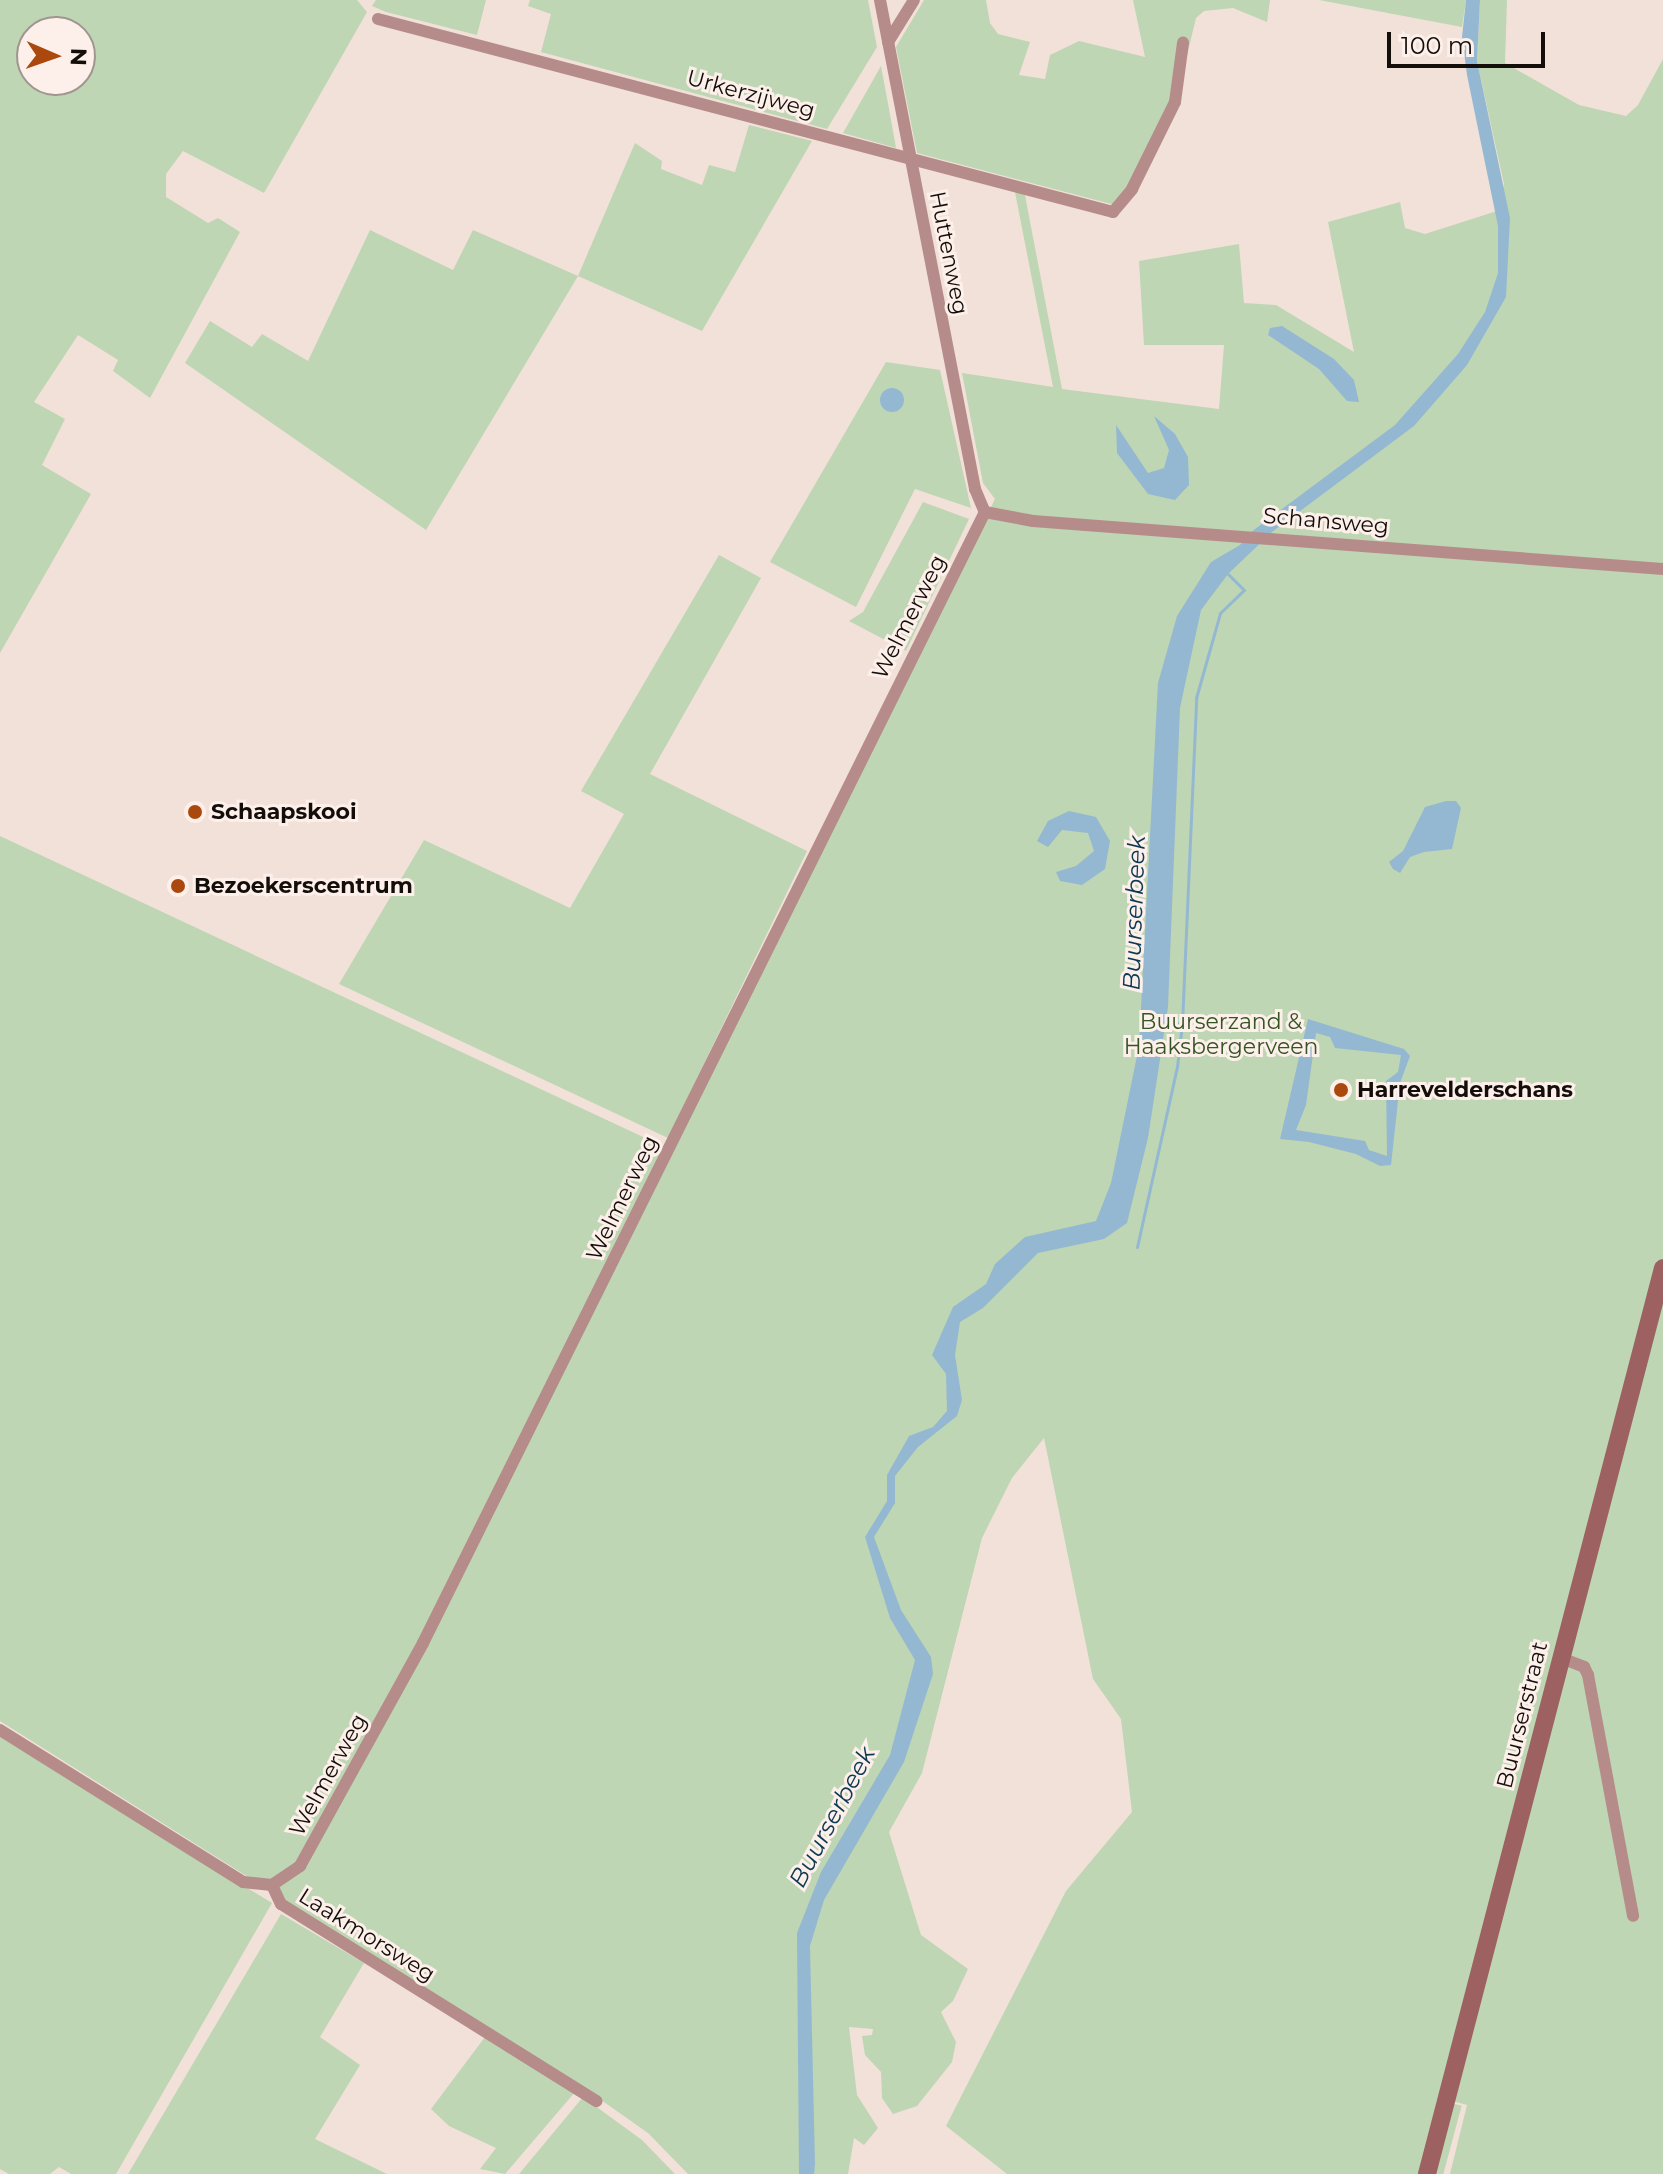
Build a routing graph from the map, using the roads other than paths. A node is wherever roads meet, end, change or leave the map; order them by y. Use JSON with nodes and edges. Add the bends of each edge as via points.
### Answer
{"nodes":[{"id":1,"x":880,"y":0,"type":"edge"},
{"id":2,"x":914,"y":0,"type":"edge"},
{"id":3,"x":378,"y":19,"type":"dead end"},
{"id":4,"x":888,"y":42,"type":"junction"},
{"id":5,"x":1183,"y":43,"type":"dead end"},
{"id":6,"x":909,"y":156,"type":"junction"},
{"id":7,"x":985,"y":512,"type":"junction"},
{"id":8,"x":1663,"y":569,"type":"edge"},
{"id":9,"x":1663,"y":1268,"type":"edge"},
{"id":10,"x":1561,"y":1658,"type":"junction"},
{"id":11,"x":0,"y":1730,"type":"edge"},
{"id":12,"x":272,"y":1885,"type":"junction"},
{"id":13,"x":1633,"y":1916,"type":"dead end"},
{"id":14,"x":596,"y":2101,"type":"dead end"},
{"id":15,"x":1427,"y":2174,"type":"edge"}],
"edges":[{"from":1,"to":4,"type":"street","name":"Huttenweg"},
{"from":2,"to":4,"type":"street"},
{"from":3,"to":6,"type":"street","name":"Urkerzijweg"},
{"from":4,"to":6,"type":"street","name":"Huttenweg"},
{"from":5,"to":6,"type":"street","name":"Urkerzijweg","via":[[1175,102],[1132,189],[1113,212]]},
{"from":6,"to":7,"type":"street","name":"Huttenweg","via":[[975,489]]},
{"from":7,"to":8,"type":"street","name":"Schansweg","via":[[1033,521]]},
{"from":7,"to":12,"type":"street","name":"Welmerweg","via":[[423,1643],[300,1866]]},
{"from":9,"to":10,"type":"main road","name":"Buurserstraat"},
{"from":10,"to":13,"type":"street","via":[[1584,1667],[1588,1675]]},
{"from":10,"to":15,"type":"main road","name":"Buurserstraat"},
{"from":11,"to":12,"type":"street","name":"Laakmorsweg","via":[[243,1882]]},
{"from":12,"to":14,"type":"street","name":"Laakmorsweg","via":[[281,1904]]}]}
